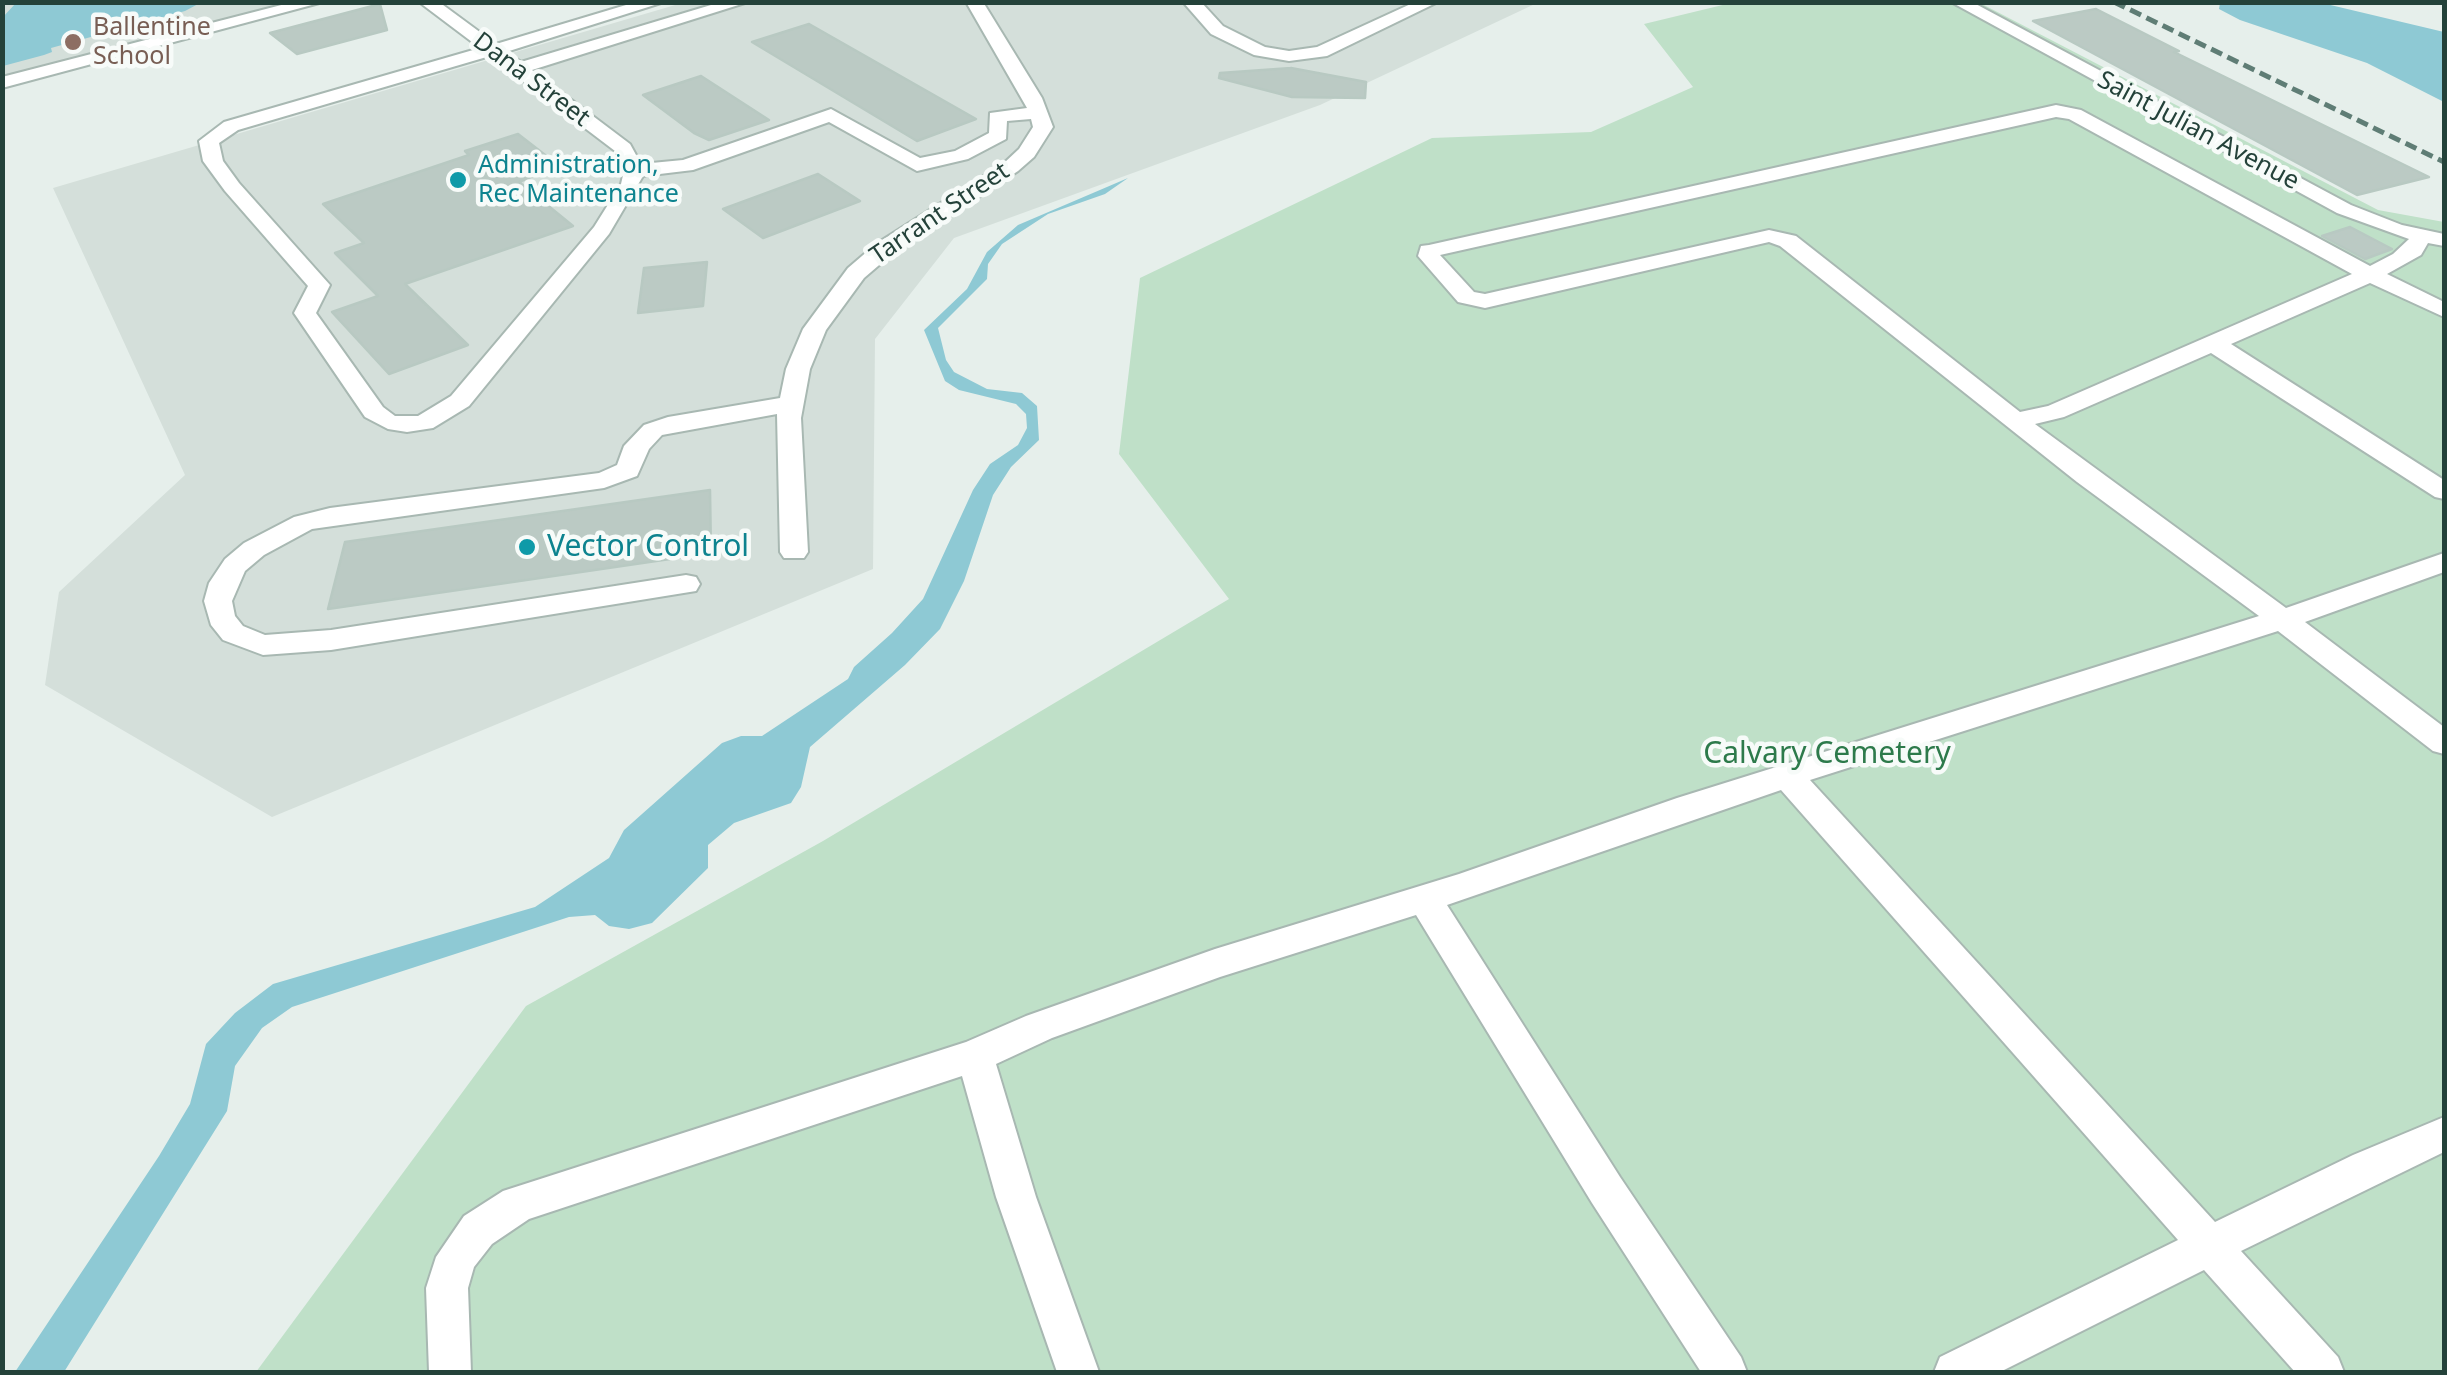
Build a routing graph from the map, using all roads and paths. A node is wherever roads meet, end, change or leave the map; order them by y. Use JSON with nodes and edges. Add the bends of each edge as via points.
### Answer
{"nodes":[{"id":1,"x":315,"y":2,"type":"edge"},
{"id":2,"x":427,"y":2,"type":"edge"},
{"id":3,"x":656,"y":2,"type":"edge"},
{"id":4,"x":740,"y":2,"type":"edge"},
{"id":5,"x":974,"y":2,"type":"edge"},
{"id":6,"x":1191,"y":2,"type":"edge"},
{"id":7,"x":1430,"y":2,"type":"edge"},
{"id":8,"x":1958,"y":2,"type":"edge"},
{"id":9,"x":492,"y":50,"type":"junction"},
{"id":10,"x":525,"y":75,"type":"junction"},
{"id":11,"x":2,"y":83,"type":"edge"},
{"id":12,"x":1038,"y":112,"type":"junction"},
{"id":13,"x":634,"y":171,"type":"junction"},
{"id":14,"x":2433,"y":238,"type":"edge"},
{"id":15,"x":2370,"y":272,"type":"junction"},
{"id":16,"x":2444,"y":310,"type":"edge"},
{"id":17,"x":2211,"y":342,"type":"junction"},
{"id":18,"x":791,"y":404,"type":"junction"},
{"id":19,"x":2018,"y":420,"type":"junction"},
{"id":20,"x":2444,"y":491,"type":"edge"},
{"id":21,"x":794,"y":552,"type":"dead end"},
{"id":22,"x":2444,"y":562,"type":"edge"},
{"id":23,"x":686,"y":584,"type":"dead end"},
{"id":24,"x":2281,"y":618,"type":"junction"},
{"id":25,"x":2444,"y":743,"type":"edge"},
{"id":26,"x":1786,"y":776,"type":"junction"},
{"id":27,"x":1424,"y":898,"type":"junction"},
{"id":28,"x":975,"y":1056,"type":"junction"},
{"id":29,"x":2444,"y":1134,"type":"edge"},
{"id":30,"x":2209,"y":1246,"type":"junction"},
{"id":31,"x":450,"y":1372,"type":"edge"},
{"id":32,"x":1078,"y":1372,"type":"edge"},
{"id":33,"x":1726,"y":1372,"type":"edge"},
{"id":34,"x":1955,"y":1372,"type":"edge"},
{"id":35,"x":2322,"y":1372,"type":"edge"}],
"edges":[{"from":1,"to":11,"type":"street"},
{"from":2,"to":9,"type":"street","name":"Dana Street"},
{"from":3,"to":9,"type":"street"},
{"from":4,"to":10,"type":"street","via":[[696,16],[709,28]]},
{"from":5,"to":12,"type":"street"},
{"from":6,"to":7,"type":"street","via":[[1217,30],[1260,51],[1289,56],[1321,52]]},
{"from":8,"to":14,"type":"street","name":"Saint Julian Avenue","via":[[2344,209]]},
{"from":9,"to":10,"type":"street","name":"Dana Street"},
{"from":9,"to":13,"type":"street","via":[[231,126],[208,147],[232,187],[318,285],[304,313],[374,412],[388,422],[424,423],[460,401],[602,230]]},
{"from":10,"to":13,"type":"street","name":"Dana Street","via":[[622,148]]},
{"from":12,"to":13,"type":"street","via":[[997,117],[999,135],[961,155],[917,165],[831,115],[686,166]]},
{"from":12,"to":18,"type":"street","name":"Tarrant Street","via":[[1043,127],[1028,153],[884,248],[839,293],[798,369]]},
{"from":14,"to":15,"type":"street"},
{"from":15,"to":16,"type":"street"},
{"from":15,"to":17,"type":"street"},
{"from":15,"to":19,"type":"street","via":[[2074,114],[2056,111],[1429,251],[1466,296],[1485,301],[1778,237]]},
{"from":17,"to":19,"type":"street","via":[[2055,412]]},
{"from":17,"to":20,"type":"street"},
{"from":18,"to":21,"type":"street","name":"Tarrant Street"},
{"from":18,"to":23,"type":"street","via":[[653,430],[637,446],[628,470],[604,480],[303,523],[244,557],[222,583],[218,601],[233,633],[263,646]]},
{"from":19,"to":24,"type":"street"},
{"from":22,"to":24,"type":"street"},
{"from":24,"to":25,"type":"street"},
{"from":24,"to":26,"type":"street"},
{"from":26,"to":27,"type":"street"},
{"from":26,"to":30,"type":"street"},
{"from":27,"to":28,"type":"street","via":[[1215,964]]},
{"from":27,"to":33,"type":"street"},
{"from":28,"to":31,"type":"street","via":[[517,1204],[478,1230],[458,1257],[447,1288]]},
{"from":28,"to":32,"type":"street"},
{"from":29,"to":30,"type":"street"},
{"from":30,"to":34,"type":"street"},
{"from":30,"to":35,"type":"street"}]}
